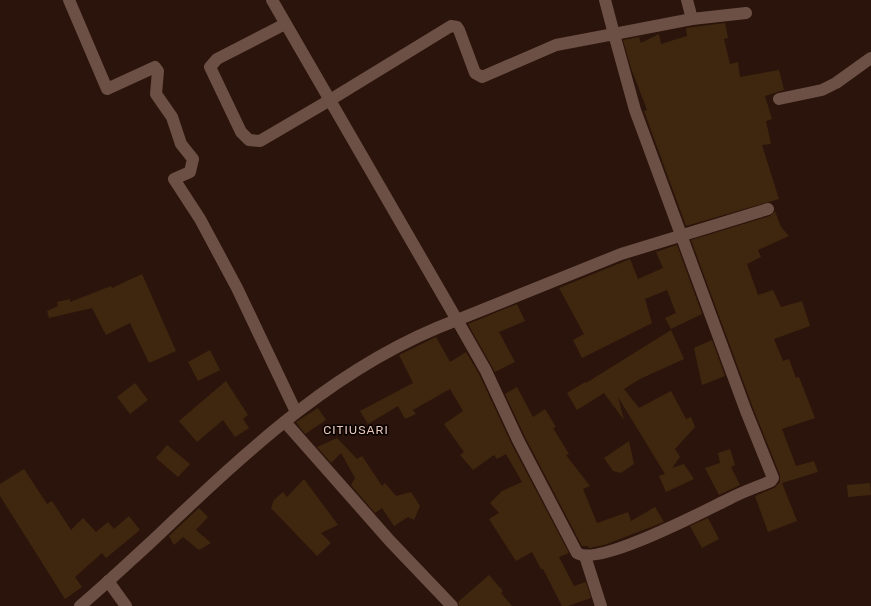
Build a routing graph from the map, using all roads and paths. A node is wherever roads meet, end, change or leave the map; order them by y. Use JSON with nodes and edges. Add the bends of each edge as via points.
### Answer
{"nodes":[{"id":1,"x":68,"y":0,"type":"edge"},
{"id":2,"x":272,"y":0,"type":"edge"},
{"id":3,"x":605,"y":0,"type":"edge"},
{"id":4,"x":687,"y":0,"type":"edge"},
{"id":5,"x":746,"y":13,"type":"dead end"},
{"id":6,"x":692,"y":19,"type":"junction"},
{"id":7,"x":286,"y":24,"type":"junction"},
{"id":8,"x":614,"y":34,"type":"junction"},
{"id":9,"x":871,"y":58,"type":"edge"},
{"id":10,"x":779,"y":99,"type":"dead end"},
{"id":11,"x":330,"y":100,"type":"junction"},
{"id":12,"x":768,"y":209,"type":"dead end"},
{"id":13,"x":680,"y":237,"type":"junction"},
{"id":14,"x":457,"y":320,"type":"junction"},
{"id":15,"x":296,"y":412,"type":"junction"},
{"id":16,"x":285,"y":422,"type":"junction"},
{"id":17,"x":585,"y":556,"type":"junction"},
{"id":18,"x":108,"y":581,"type":"junction"},
{"id":19,"x":80,"y":606,"type":"edge"},
{"id":20,"x":126,"y":606,"type":"edge"},
{"id":21,"x":452,"y":606,"type":"edge"},
{"id":22,"x":601,"y":606,"type":"edge"}],
"edges":[{"from":1,"to":15,"type":"street","via":[[107,89],[155,67],[158,71],[156,94],[172,117],[181,144],[193,159],[190,172],[174,179],[200,219],[237,288]]},
{"from":2,"to":7,"type":"street"},
{"from":3,"to":8,"type":"street"},
{"from":4,"to":6,"type":"street"},
{"from":5,"to":6,"type":"street"},
{"from":6,"to":8,"type":"street"},
{"from":7,"to":11,"type":"street"},
{"from":7,"to":11,"type":"street","via":[[217,59],[210,67],[241,132],[249,140],[260,141]]},
{"from":8,"to":11,"type":"street","via":[[556,45],[482,77],[475,73],[459,30],[451,26]]},
{"from":8,"to":13,"type":"street","via":[[635,110]]},
{"from":9,"to":10,"type":"street","via":[[836,84],[822,90]]},
{"from":11,"to":14,"type":"street"},
{"from":12,"to":13,"type":"street"},
{"from":13,"to":14,"type":"street","via":[[621,254]]},
{"from":13,"to":17,"type":"street","via":[[773,478],[645,539]]},
{"from":14,"to":15,"type":"street","via":[[412,339],[359,367]]},
{"from":14,"to":17,"type":"street","via":[[486,371],[518,440],[577,553]]},
{"from":15,"to":16,"type":"street"},
{"from":16,"to":18,"type":"street","via":[[214,483]]},
{"from":16,"to":21,"type":"street","via":[[390,541]]},
{"from":17,"to":22,"type":"street"},
{"from":18,"to":19,"type":"street"},
{"from":18,"to":20,"type":"street"}]}
